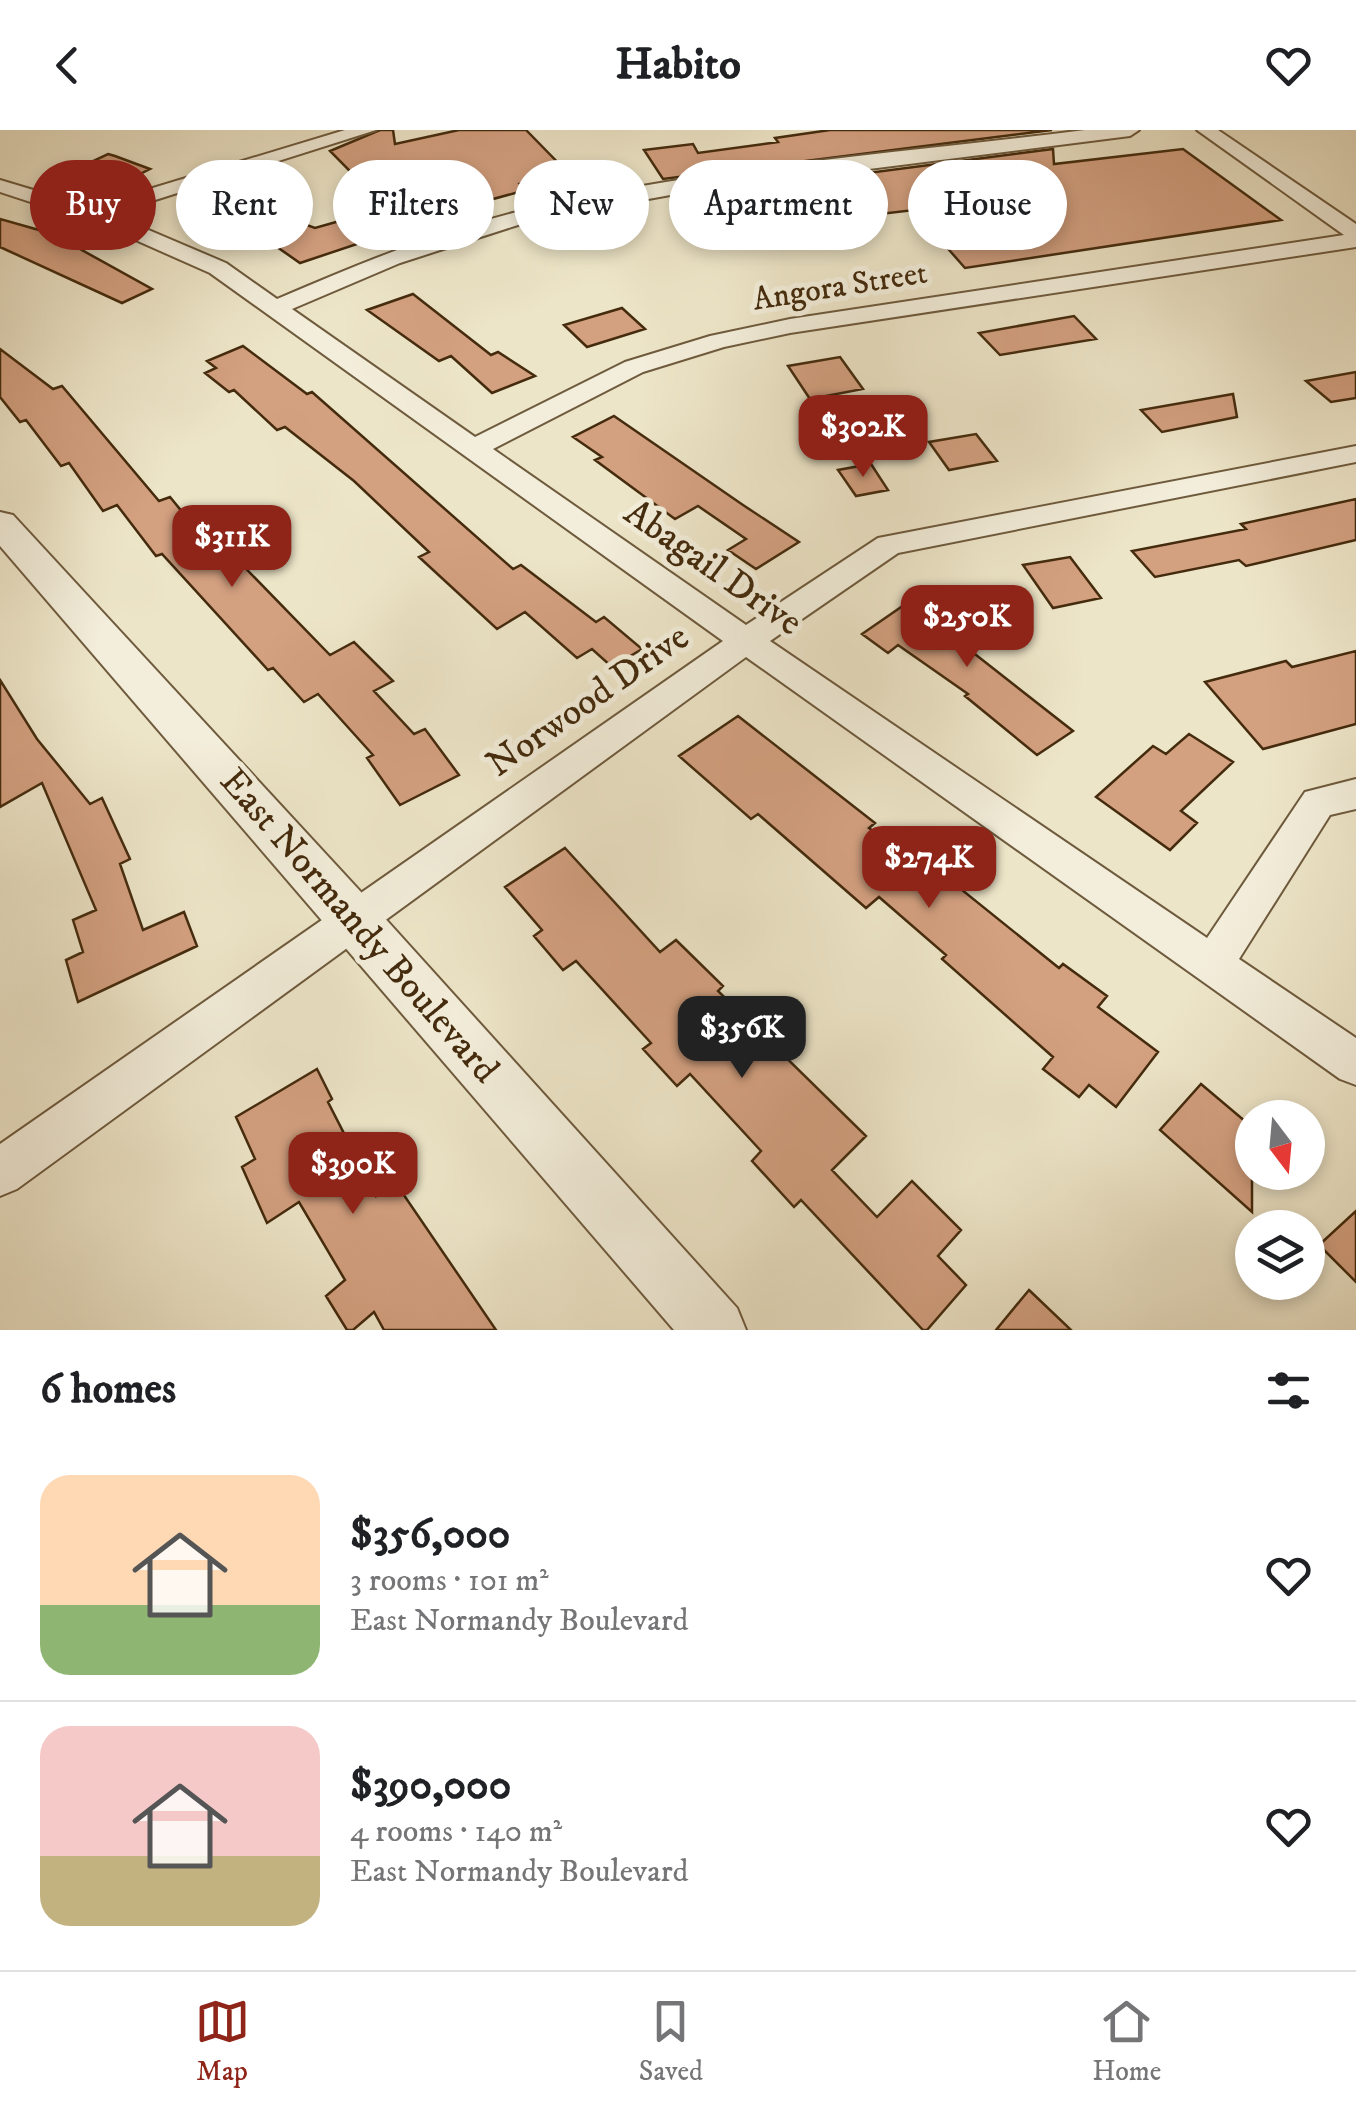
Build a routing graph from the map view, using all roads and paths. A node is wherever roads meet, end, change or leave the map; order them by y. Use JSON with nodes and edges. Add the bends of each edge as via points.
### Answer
{"nodes":[{"id":1,"x":367,"y":130,"type":"edge"},
{"id":2,"x":1130,"y":130,"type":"edge"},
{"id":3,"x":1206,"y":130,"type":"edge"},
{"id":4,"x":0,"y":186,"type":"edge"},
{"id":5,"x":156,"y":193,"type":"edge"},
{"id":6,"x":30,"y":195,"type":"edge"},
{"id":7,"x":1356,"y":237,"type":"edge"},
{"id":8,"x":156,"y":239,"type":"edge"},
{"id":9,"x":277,"y":307,"type":"junction"},
{"id":10,"x":474,"y":448,"type":"junction"},
{"id":11,"x":1356,"y":454,"type":"edge"},
{"id":12,"x":0,"y":524,"type":"edge"},
{"id":13,"x":746,"y":641,"type":"junction"},
{"id":14,"x":1356,"y":794,"type":"edge"},
{"id":15,"x":355,"y":919,"type":"junction"},
{"id":16,"x":1214,"y":963,"type":"junction"},
{"id":17,"x":1356,"y":1064,"type":"edge"},
{"id":18,"x":0,"y":1172,"type":"edge"},
{"id":19,"x":715,"y":1330,"type":"edge"}],
"edges":[{"from":1,"to":5,"type":"street"},
{"from":2,"to":9,"type":"street","via":[[687,186],[516,219],[392,258]]},
{"from":3,"to":7,"type":"street"},
{"from":4,"to":6,"type":"street","name":"Abagail Drive"},
{"from":7,"to":10,"type":"street","name":"Angora Street","via":[[719,340],[634,366]]},
{"from":8,"to":9,"type":"street","name":"Abagail Drive"},
{"from":9,"to":10,"type":"street","name":"Abagail Drive"},
{"from":10,"to":13,"type":"street","name":"Abagail Drive"},
{"from":11,"to":13,"type":"street","name":"Norwood Drive","via":[[888,545]]},
{"from":12,"to":15,"type":"street","name":"East Normandy Boulevard"},
{"from":13,"to":15,"type":"street","name":"Norwood Drive"},
{"from":13,"to":16,"type":"street","name":"Abagail Drive"},
{"from":14,"to":16,"type":"street","via":[[1318,803]]},
{"from":15,"to":18,"type":"street","name":"Norwood Drive"},
{"from":15,"to":19,"type":"street","name":"East Normandy Boulevard"},
{"from":16,"to":17,"type":"street","name":"Abagail Drive"}]}
